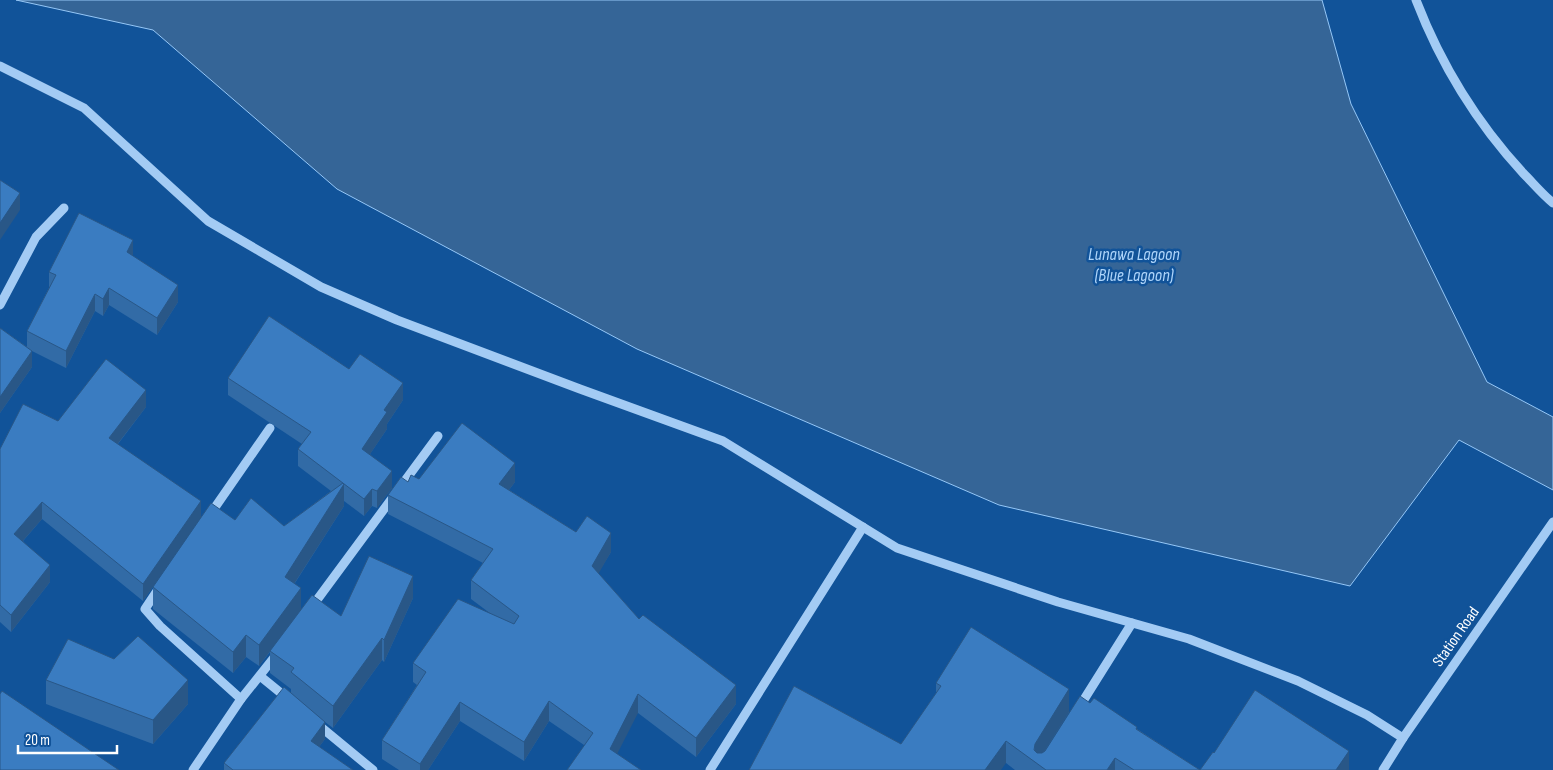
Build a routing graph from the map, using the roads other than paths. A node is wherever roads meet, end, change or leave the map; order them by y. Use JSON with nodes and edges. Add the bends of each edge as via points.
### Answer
{"nodes":[{"id":1,"x":1416,"y":0,"type":"edge"},
{"id":2,"x":0,"y":66,"type":"edge"},
{"id":3,"x":1553,"y":203,"type":"edge"},
{"id":4,"x":64,"y":208,"type":"dead end"},
{"id":5,"x":0,"y":305,"type":"edge"},
{"id":6,"x":270,"y":428,"type":"dead end"},
{"id":7,"x":438,"y":436,"type":"dead end"},
{"id":8,"x":205,"y":522,"type":"edge"},
{"id":9,"x":1553,"y":522,"type":"edge"},
{"id":10,"x":863,"y":527,"type":"junction"},
{"id":11,"x":167,"y":577,"type":"edge"},
{"id":12,"x":308,"y":612,"type":"edge"},
{"id":13,"x":1132,"y":623,"type":"junction"},
{"id":14,"x":284,"y":644,"type":"edge"},
{"id":15,"x":260,"y":676,"type":"junction"},
{"id":16,"x":241,"y":699,"type":"junction"},
{"id":17,"x":298,"y":707,"type":"edge"},
{"id":18,"x":305,"y":714,"type":"edge"},
{"id":19,"x":1070,"y":721,"type":"edge"},
{"id":20,"x":1403,"y":738,"type":"junction"},
{"id":21,"x":193,"y":770,"type":"edge"},
{"id":22,"x":373,"y":770,"type":"edge"},
{"id":23,"x":710,"y":770,"type":"edge"},
{"id":24,"x":1383,"y":770,"type":"edge"}],
"edges":[{"from":1,"to":3,"type":"street","via":[[1441,58],[1469,107],[1500,148]]},
{"from":2,"to":10,"type":"street","via":[[84,108],[208,221],[321,287],[406,323],[723,441]]},
{"from":4,"to":5,"type":"street","via":[[36,238]]},
{"from":6,"to":8,"type":"street"},
{"from":7,"to":12,"type":"street"},
{"from":9,"to":20,"type":"street","name":"Station Road"},
{"from":10,"to":13,"type":"street","via":[[897,548]]},
{"from":10,"to":23,"type":"street"},
{"from":11,"to":16,"type":"street","via":[[145,609]]},
{"from":13,"to":19,"type":"street"},
{"from":13,"to":20,"type":"street","via":[[1189,639],[1298,681],[1366,715]]},
{"from":14,"to":15,"type":"street"},
{"from":15,"to":16,"type":"street"},
{"from":15,"to":17,"type":"street"},
{"from":16,"to":21,"type":"street"},
{"from":18,"to":22,"type":"street"},
{"from":20,"to":24,"type":"street","name":"Station Road"}]}
